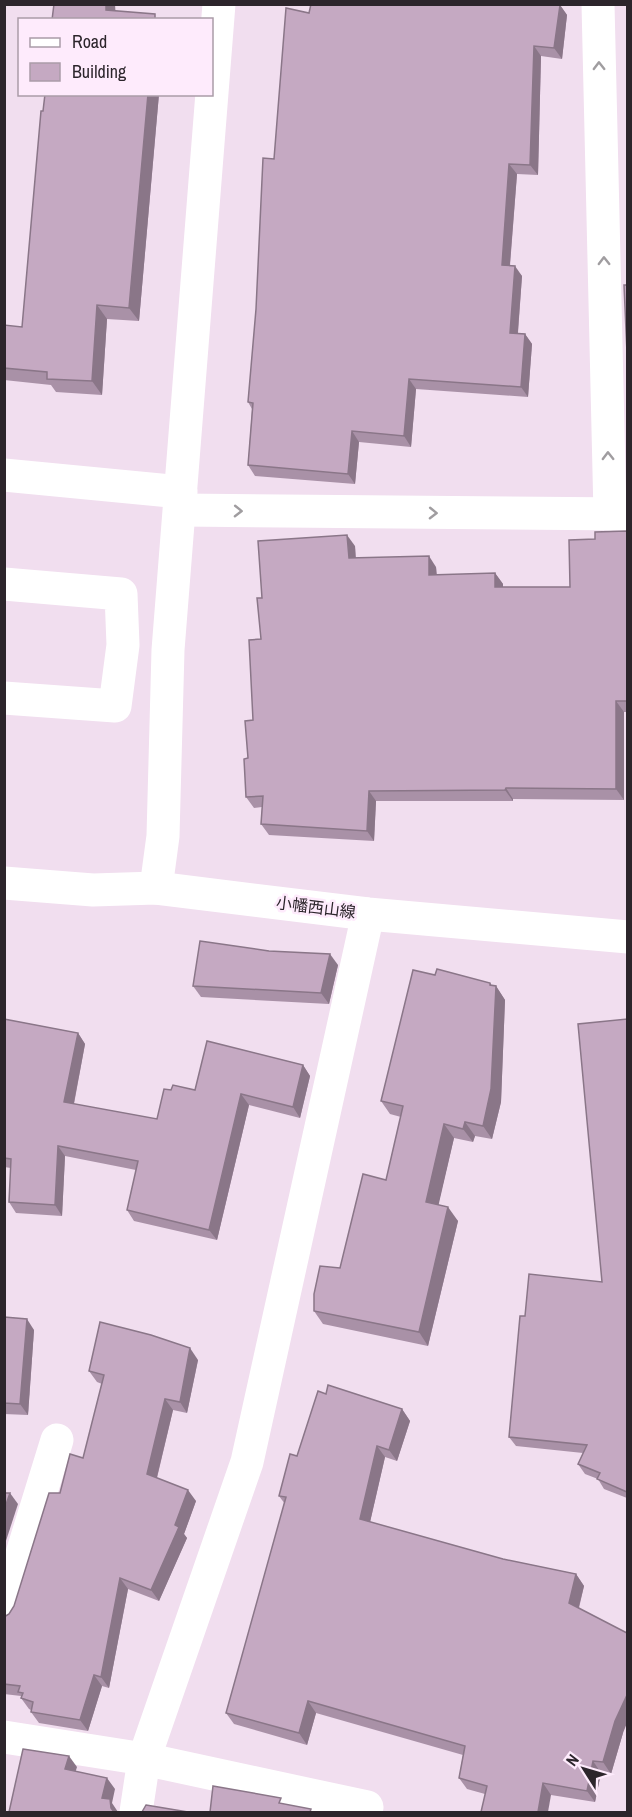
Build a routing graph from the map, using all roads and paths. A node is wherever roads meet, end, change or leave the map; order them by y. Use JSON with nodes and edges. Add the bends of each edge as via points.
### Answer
{"nodes":[{"id":1,"x":219,"y":4,"type":"edge"},
{"id":2,"x":598,"y":4,"type":"edge"},
{"id":3,"x":213,"y":80,"type":"edge"},
{"id":4,"x":212,"y":96,"type":"edge"},
{"id":5,"x":4,"y":475,"type":"edge"},
{"id":6,"x":180,"y":501,"type":"junction"},
{"id":7,"x":619,"y":514,"type":"edge"},
{"id":8,"x":4,"y":584,"type":"edge"},
{"id":9,"x":123,"y":645,"type":"junction"},
{"id":10,"x":168,"y":650,"type":"junction"},
{"id":11,"x":4,"y":698,"type":"edge"},
{"id":12,"x":4,"y":883,"type":"edge"},
{"id":13,"x":156,"y":888,"type":"junction"},
{"id":14,"x":368,"y":914,"type":"junction"},
{"id":15,"x":627,"y":936,"type":"edge"},
{"id":16,"x":57,"y":1440,"type":"dead end"},
{"id":17,"x":4,"y":1612,"type":"edge"},
{"id":18,"x":4,"y":1737,"type":"edge"},
{"id":19,"x":144,"y":1759,"type":"junction"},
{"id":20,"x":136,"y":1812,"type":"edge"},
{"id":21,"x":366,"y":1812,"type":"edge"}],
"edges":[{"from":1,"to":3,"type":"street"},
{"from":7,"to":2,"type":"street","one_way":true},
{"from":4,"to":6,"type":"street"},
{"from":5,"to":6,"type":"street"},
{"from":6,"to":7,"type":"street","one_way":true},
{"from":6,"to":10,"type":"street"},
{"from":8,"to":9,"type":"street","via":[[122,594]]},
{"from":9,"to":10,"type":"street"},
{"from":9,"to":11,"type":"street","via":[[115,706]]},
{"from":10,"to":13,"type":"street","via":[[163,836]]},
{"from":12,"to":13,"type":"street","name":"小幡西山線","via":[[93,890]]},
{"from":13,"to":14,"type":"street","name":"小幡西山線"},
{"from":14,"to":15,"type":"street","name":"小幡西山線"},
{"from":14,"to":19,"type":"street","via":[[247,1462]]},
{"from":16,"to":17,"type":"street"},
{"from":18,"to":19,"type":"street"},
{"from":19,"to":20,"type":"street"},
{"from":19,"to":21,"type":"street","via":[[367,1807]]}]}
